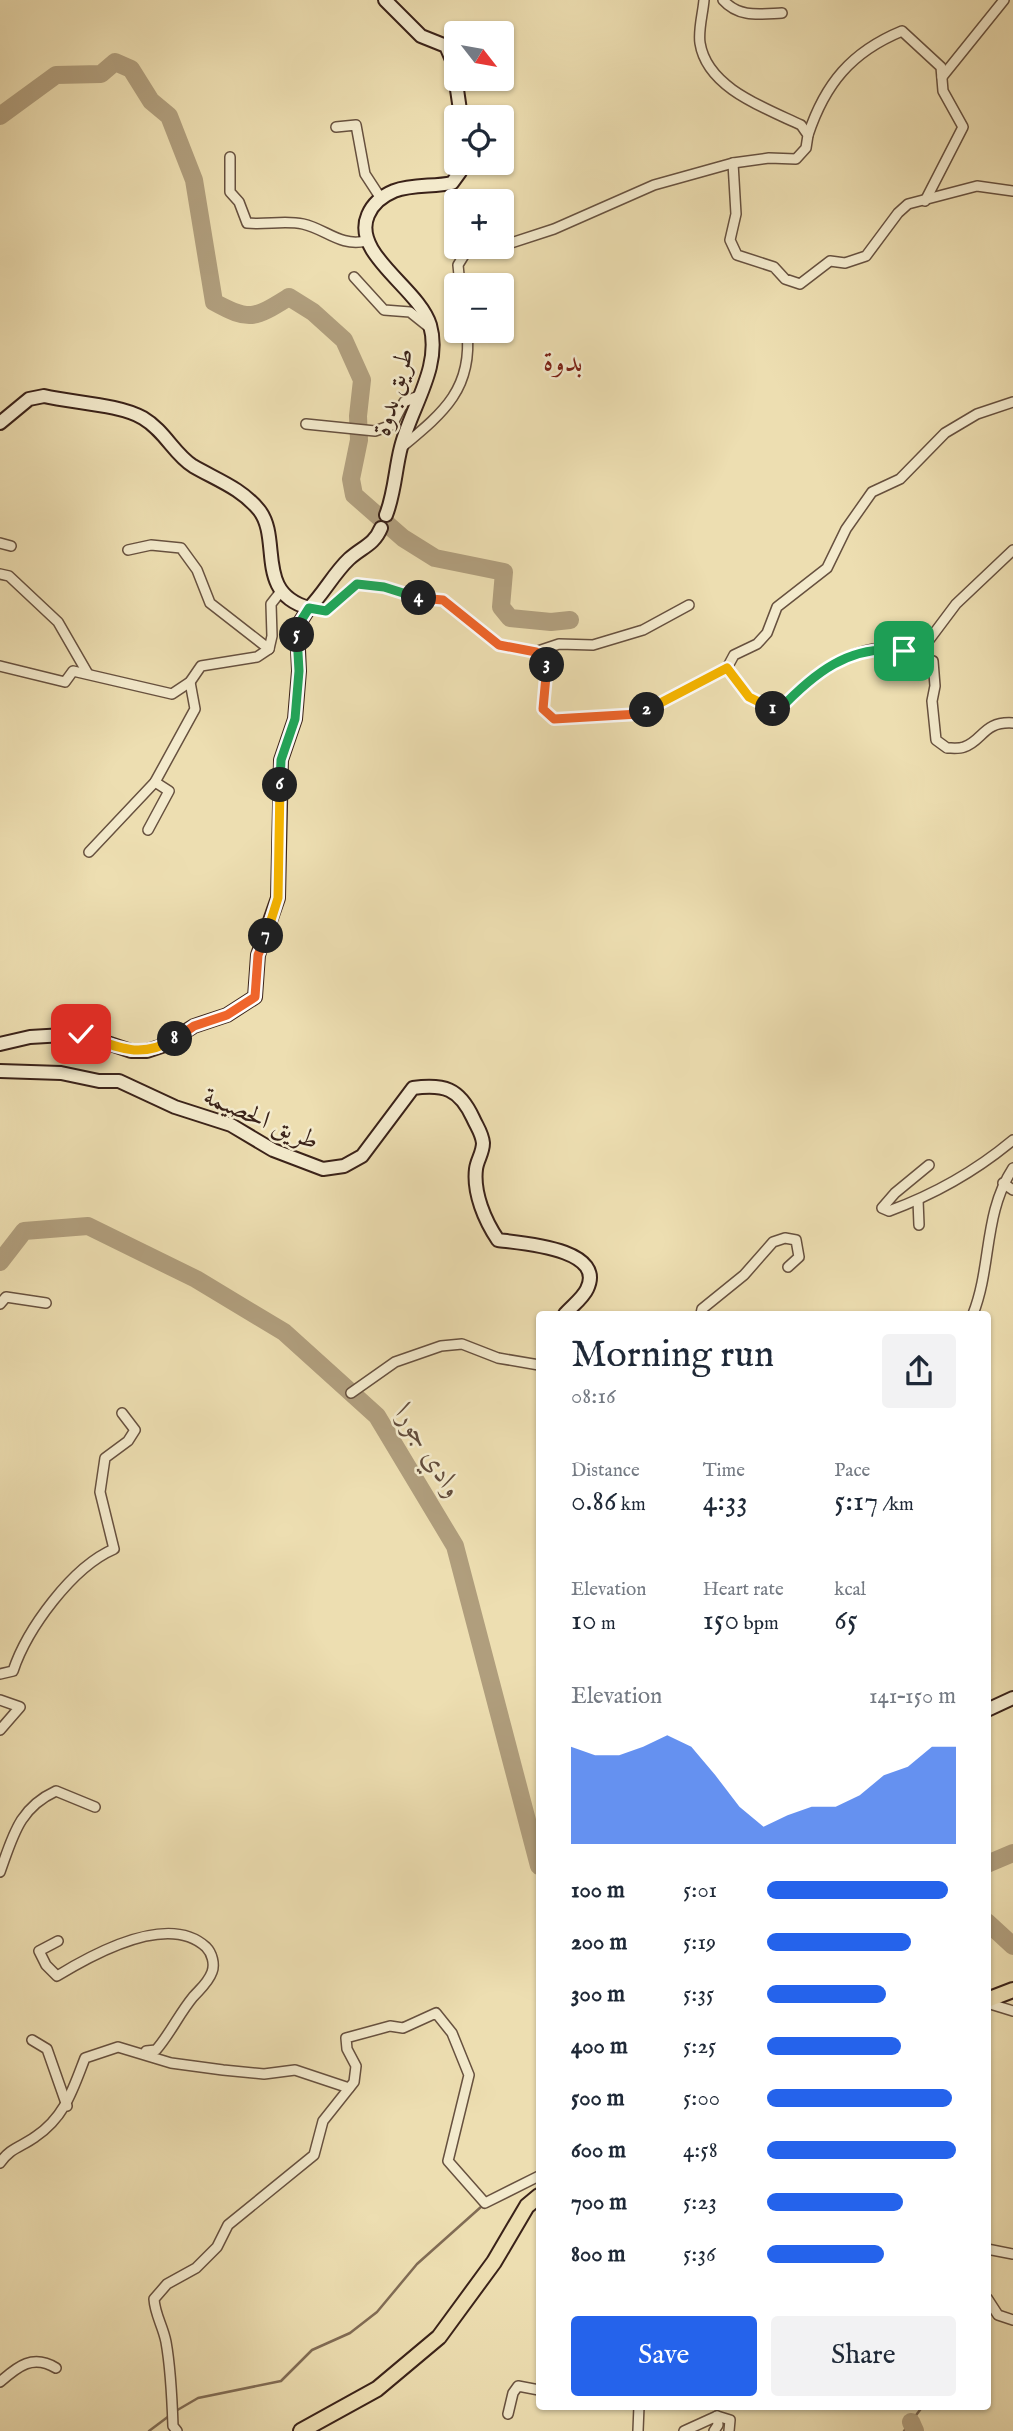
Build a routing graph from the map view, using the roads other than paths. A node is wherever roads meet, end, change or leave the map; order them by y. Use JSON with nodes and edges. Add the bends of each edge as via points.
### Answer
{"nodes":[{"id":1,"x":385,"y":0,"type":"edge"},
{"id":2,"x":704,"y":0,"type":"edge"},
{"id":3,"x":723,"y":0,"type":"edge"},
{"id":4,"x":1004,"y":0,"type":"edge"},
{"id":5,"x":782,"y":13,"type":"dead end"},
{"id":6,"x":942,"y":77,"type":"junction"},
{"id":7,"x":459,"y":105,"type":"edge"},
{"id":8,"x":335,"y":127,"type":"dead end"},
{"id":9,"x":808,"y":135,"type":"junction"},
{"id":10,"x":230,"y":158,"type":"dead end"},
{"id":11,"x":733,"y":163,"type":"junction"},
{"id":12,"x":458,"y":175,"type":"edge"},
{"id":13,"x":1013,"y":191,"type":"edge"},
{"id":14,"x":380,"y":197,"type":"junction"},
{"id":15,"x":925,"y":201,"type":"junction"},
{"id":16,"x":366,"y":241,"type":"junction"},
{"id":17,"x":514,"y":242,"type":"edge"},
{"id":18,"x":354,"y":277,"type":"dead end"},
{"id":19,"x":430,"y":328,"type":"junction"},
{"id":20,"x":467,"y":343,"type":"edge"},
{"id":21,"x":421,"y":395,"type":"junction"},
{"id":22,"x":1013,"y":402,"type":"edge"},
{"id":23,"x":0,"y":423,"type":"edge"},
{"id":24,"x":306,"y":424,"type":"dead end"},
{"id":25,"x":401,"y":447,"type":"junction"},
{"id":26,"x":386,"y":514,"type":"joint"},
{"id":27,"x":381,"y":528,"type":"joint"},
{"id":28,"x":0,"y":543,"type":"edge"},
{"id":29,"x":11,"y":546,"type":"dead end"},
{"id":30,"x":128,"y":550,"type":"dead end"},
{"id":31,"x":1013,"y":550,"type":"edge"},
{"id":32,"x":0,"y":574,"type":"edge"},
{"id":33,"x":282,"y":590,"type":"junction"},
{"id":34,"x":689,"y":605,"type":"dead end"},
{"id":35,"x":309,"y":608,"type":"junction"},
{"id":36,"x":269,"y":649,"type":"junction"},
{"id":37,"x":536,"y":652,"type":"junction"},
{"id":38,"x":917,"y":656,"type":"junction"},
{"id":39,"x":0,"y":666,"type":"edge"},
{"id":40,"x":727,"y":668,"type":"junction"},
{"id":41,"x":88,"y":674,"type":"junction"},
{"id":42,"x":190,"y":682,"type":"junction"},
{"id":43,"x":1013,"y":723,"type":"edge"},
{"id":44,"x":155,"y":782,"type":"junction"},
{"id":45,"x":148,"y":830,"type":"dead end"},
{"id":46,"x":89,"y":852,"type":"dead end"},
{"id":47,"x":0,"y":1044,"type":"edge"},
{"id":48,"x":0,"y":1071,"type":"edge"},
{"id":49,"x":1013,"y":1140,"type":"edge"},
{"id":50,"x":929,"y":1165,"type":"dead end"},
{"id":51,"x":1013,"y":1168,"type":"edge"},
{"id":52,"x":1003,"y":1183,"type":"junction"},
{"id":53,"x":1013,"y":1190,"type":"edge"},
{"id":54,"x":918,"y":1200,"type":"junction"},
{"id":55,"x":919,"y":1225,"type":"dead end"},
{"id":56,"x":788,"y":1267,"type":"dead end"},
{"id":57,"x":46,"y":1303,"type":"dead end"},
{"id":58,"x":0,"y":1304,"type":"edge"},
{"id":59,"x":568,"y":1311,"type":"edge"},
{"id":60,"x":702,"y":1311,"type":"edge"},
{"id":61,"x":974,"y":1311,"type":"edge"},
{"id":62,"x":536,"y":1364,"type":"edge"},
{"id":63,"x":351,"y":1393,"type":"dead end"},
{"id":64,"x":122,"y":1413,"type":"dead end"},
{"id":65,"x":0,"y":1674,"type":"edge"},
{"id":66,"x":1013,"y":1698,"type":"edge"},
{"id":67,"x":0,"y":1700,"type":"edge"},
{"id":68,"x":991,"y":1708,"type":"edge"},
{"id":69,"x":0,"y":1730,"type":"edge"},
{"id":70,"x":95,"y":1807,"type":"dead end"},
{"id":71,"x":0,"y":1872,"type":"edge"},
{"id":72,"x":58,"y":1941,"type":"dead end"},
{"id":73,"x":1013,"y":1990,"type":"edge"},
{"id":74,"x":991,"y":1999,"type":"edge"},
{"id":75,"x":991,"y":2003,"type":"edge"},
{"id":76,"x":1013,"y":2011,"type":"edge"},
{"id":77,"x":32,"y":2040,"type":"dead end"},
{"id":78,"x":141,"y":2052,"type":"junction"},
{"id":79,"x":349,"y":2088,"type":"junction"},
{"id":80,"x":67,"y":2106,"type":"junction"},
{"id":81,"x":0,"y":2163,"type":"edge"},
{"id":82,"x":536,"y":2178,"type":"edge"},
{"id":83,"x":536,"y":2198,"type":"edge"},
{"id":84,"x":991,"y":2250,"type":"edge"},
{"id":85,"x":1013,"y":2254,"type":"edge"},
{"id":86,"x":991,"y":2304,"type":"edge"},
{"id":87,"x":1013,"y":2320,"type":"edge"},
{"id":88,"x":56,"y":2368,"type":"dead end"},
{"id":89,"x":0,"y":2382,"type":"edge"},
{"id":90,"x":536,"y":2389,"type":"edge"},
{"id":91,"x":639,"y":2410,"type":"edge"},
{"id":92,"x":508,"y":2414,"type":"dead end"},
{"id":93,"x":717,"y":2416,"type":"junction"},
{"id":94,"x":177,"y":2431,"type":"edge"},
{"id":95,"x":301,"y":2431,"type":"edge"},
{"id":96,"x":638,"y":2431,"type":"edge"},
{"id":97,"x":684,"y":2431,"type":"edge"},
{"id":98,"x":714,"y":2431,"type":"edge"},
{"id":99,"x":729,"y":2431,"type":"edge"}],
"edges":[{"from":1,"to":7,"type":"street","via":[[421,36],[446,46]]},
{"from":2,"to":9,"type":"street","via":[[700,42],[710,69],[727,86],[801,125]]},
{"from":3,"to":5,"type":"street","via":[[732,10],[747,14]]},
{"from":4,"to":6,"type":"street"},
{"from":6,"to":9,"type":"street","via":[[941,66],[902,31],[883,39],[850,62],[820,101]]},
{"from":6,"to":15,"type":"street","via":[[943,91],[963,127]]},
{"from":8,"to":14,"type":"street","via":[[356,125],[365,174]]},
{"from":9,"to":11,"type":"street","via":[[806,148],[796,159]]},
{"from":10,"to":16,"type":"street","via":[[230,192],[247,223],[298,223],[355,244]]},
{"from":11,"to":15,"type":"street","via":[[736,214],[730,240],[737,255],[774,267],[785,279],[800,284],[830,261],[845,263],[866,256],[898,213],[908,204]]},
{"from":11,"to":17,"type":"street","via":[[654,185]]},
{"from":12,"to":14,"type":"street","via":[[452,183],[397,189]]},
{"from":13,"to":15,"type":"street","via":[[977,186]]},
{"from":14,"to":16,"type":"street","via":[[363,226]]},
{"from":16,"to":19,"type":"street","name":"طريق بدوة","via":[[417,300]]},
{"from":18,"to":19,"type":"street","via":[[384,310],[410,312]]},
{"from":19,"to":21,"type":"street","name":"طريق بدوة","via":[[433,352]]},
{"from":20,"to":25,"type":"street","via":[[467,369],[450,404]]},
{"from":21,"to":24,"type":"street","via":[[404,402],[392,425],[375,431]]},
{"from":21,"to":25,"type":"street","name":"طريق بدوة"},
{"from":22,"to":40,"type":"street","via":[[977,414],[945,433],[900,479],[872,492],[846,529],[827,568],[776,607],[767,633],[757,644],[734,655]]},
{"from":23,"to":33,"type":"street","via":[[29,399],[44,396],[142,417],[165,434],[190,464],[230,484],[262,514],[270,564]]},
{"from":25,"to":26,"type":"street","name":"طريق بدوة"},
{"from":26,"to":27,"type":"street","name":"طريق بدوة"},
{"from":27,"to":35,"type":"street","name":"طريق بدوة","via":[[376,541],[348,560]]},
{"from":28,"to":29,"type":"street"},
{"from":30,"to":36,"type":"street","via":[[151,545],[181,548],[197,570],[210,603]]},
{"from":31,"to":38,"type":"street","via":[[956,604]]},
{"from":32,"to":41,"type":"street","via":[[9,576],[58,622]]},
{"from":33,"to":35,"type":"street","via":[[294,604]]},
{"from":33,"to":36,"type":"street","via":[[271,604]]},
{"from":34,"to":37,"type":"street","via":[[643,630],[593,645],[559,643]]},
{"from":35,"to":37,"type":"street","via":[[326,611],[357,584],[384,587],[422,599],[443,600],[499,645]]},
{"from":35,"to":47,"type":"street","name":"طريق بدوة","via":[[297,627],[295,719],[281,760],[278,898],[258,955],[255,997],[227,1015],[194,1026],[147,1051],[131,1051],[81,1034]]},
{"from":36,"to":42,"type":"street","via":[[257,657],[201,666]]},
{"from":37,"to":40,"type":"street","via":[[548,660],[543,709],[554,719],[639,714]]},
{"from":38,"to":40,"type":"street","via":[[881,648],[834,662],[778,711],[749,697]]},
{"from":38,"to":43,"type":"street","via":[[933,661],[936,740],[947,748],[965,747],[983,731]]},
{"from":39,"to":41,"type":"street","via":[[65,682],[73,671]]},
{"from":41,"to":42,"type":"street","via":[[173,694]]},
{"from":42,"to":44,"type":"street","via":[[195,709]]},
{"from":44,"to":45,"type":"street","via":[[169,791]]},
{"from":44,"to":46,"type":"street"},
{"from":48,"to":59,"type":"street","name":"طريق الحصيمة","via":[[119,1081],[175,1107],[231,1125],[273,1150],[323,1169],[344,1166],[362,1156],[413,1088],[450,1088],[469,1107],[481,1131],[476,1170],[480,1197],[485,1221],[498,1240],[562,1250],[579,1260],[588,1273],[587,1289]]},
{"from":49,"to":54,"type":"street"},
{"from":50,"to":54,"type":"street","via":[[882,1208],[888,1211]]},
{"from":51,"to":52,"type":"street"},
{"from":52,"to":53,"type":"street"},
{"from":52,"to":61,"type":"street","via":[[993,1210],[983,1290]]},
{"from":54,"to":55,"type":"street"},
{"from":56,"to":60,"type":"street","via":[[799,1257],[799,1247],[796,1240],[785,1238],[762,1251]]},
{"from":57,"to":58,"type":"street","via":[[6,1297]]},
{"from":62,"to":63,"type":"street","via":[[498,1358],[462,1344],[441,1346],[395,1362]]},
{"from":64,"to":65,"type":"street","via":[[135,1430],[105,1458],[100,1492],[114,1549],[69,1581],[20,1652],[13,1671]]},
{"from":66,"to":68,"type":"street"},
{"from":67,"to":69,"type":"street","via":[[20,1707]]},
{"from":70,"to":71,"type":"street","via":[[56,1791],[36,1800],[22,1820]]},
{"from":72,"to":78,"type":"street","via":[[39,1951],[57,1976],[117,1942],[162,1934],[199,1940],[211,1951],[214,1969],[204,1988],[156,2050]]},
{"from":73,"to":74,"type":"main road"},
{"from":75,"to":76,"type":"street"},
{"from":77,"to":80,"type":"street","via":[[47,2049]]},
{"from":78,"to":79,"type":"street","via":[[172,2063],[223,2070],[264,2074],[295,2070]]},
{"from":78,"to":80,"type":"street","via":[[118,2047],[85,2058]]},
{"from":79,"to":82,"type":"street","via":[[355,2082],[356,2066],[346,2038],[390,2025],[403,2028],[436,2013],[452,2033],[469,2075],[448,2161],[485,2203]]},
{"from":79,"to":94,"type":"street","via":[[323,2121],[309,2161],[228,2225],[217,2247],[196,2268],[167,2284],[154,2299],[166,2340]]},
{"from":80,"to":81,"type":"street","via":[[34,2138],[9,2150]]},
{"from":83,"to":95,"type":"main road","via":[[439,2337],[377,2389]]},
{"from":84,"to":85,"type":"street"},
{"from":86,"to":87,"type":"street","via":[[998,2315]]},
{"from":88,"to":89,"type":"street","via":[[30,2360]]},
{"from":90,"to":92,"type":"street","via":[[518,2386]]},
{"from":91,"to":96,"type":"street"},
{"from":93,"to":97,"type":"street"},
{"from":93,"to":98,"type":"street"},
{"from":93,"to":99,"type":"street","via":[[730,2420]]}]}
